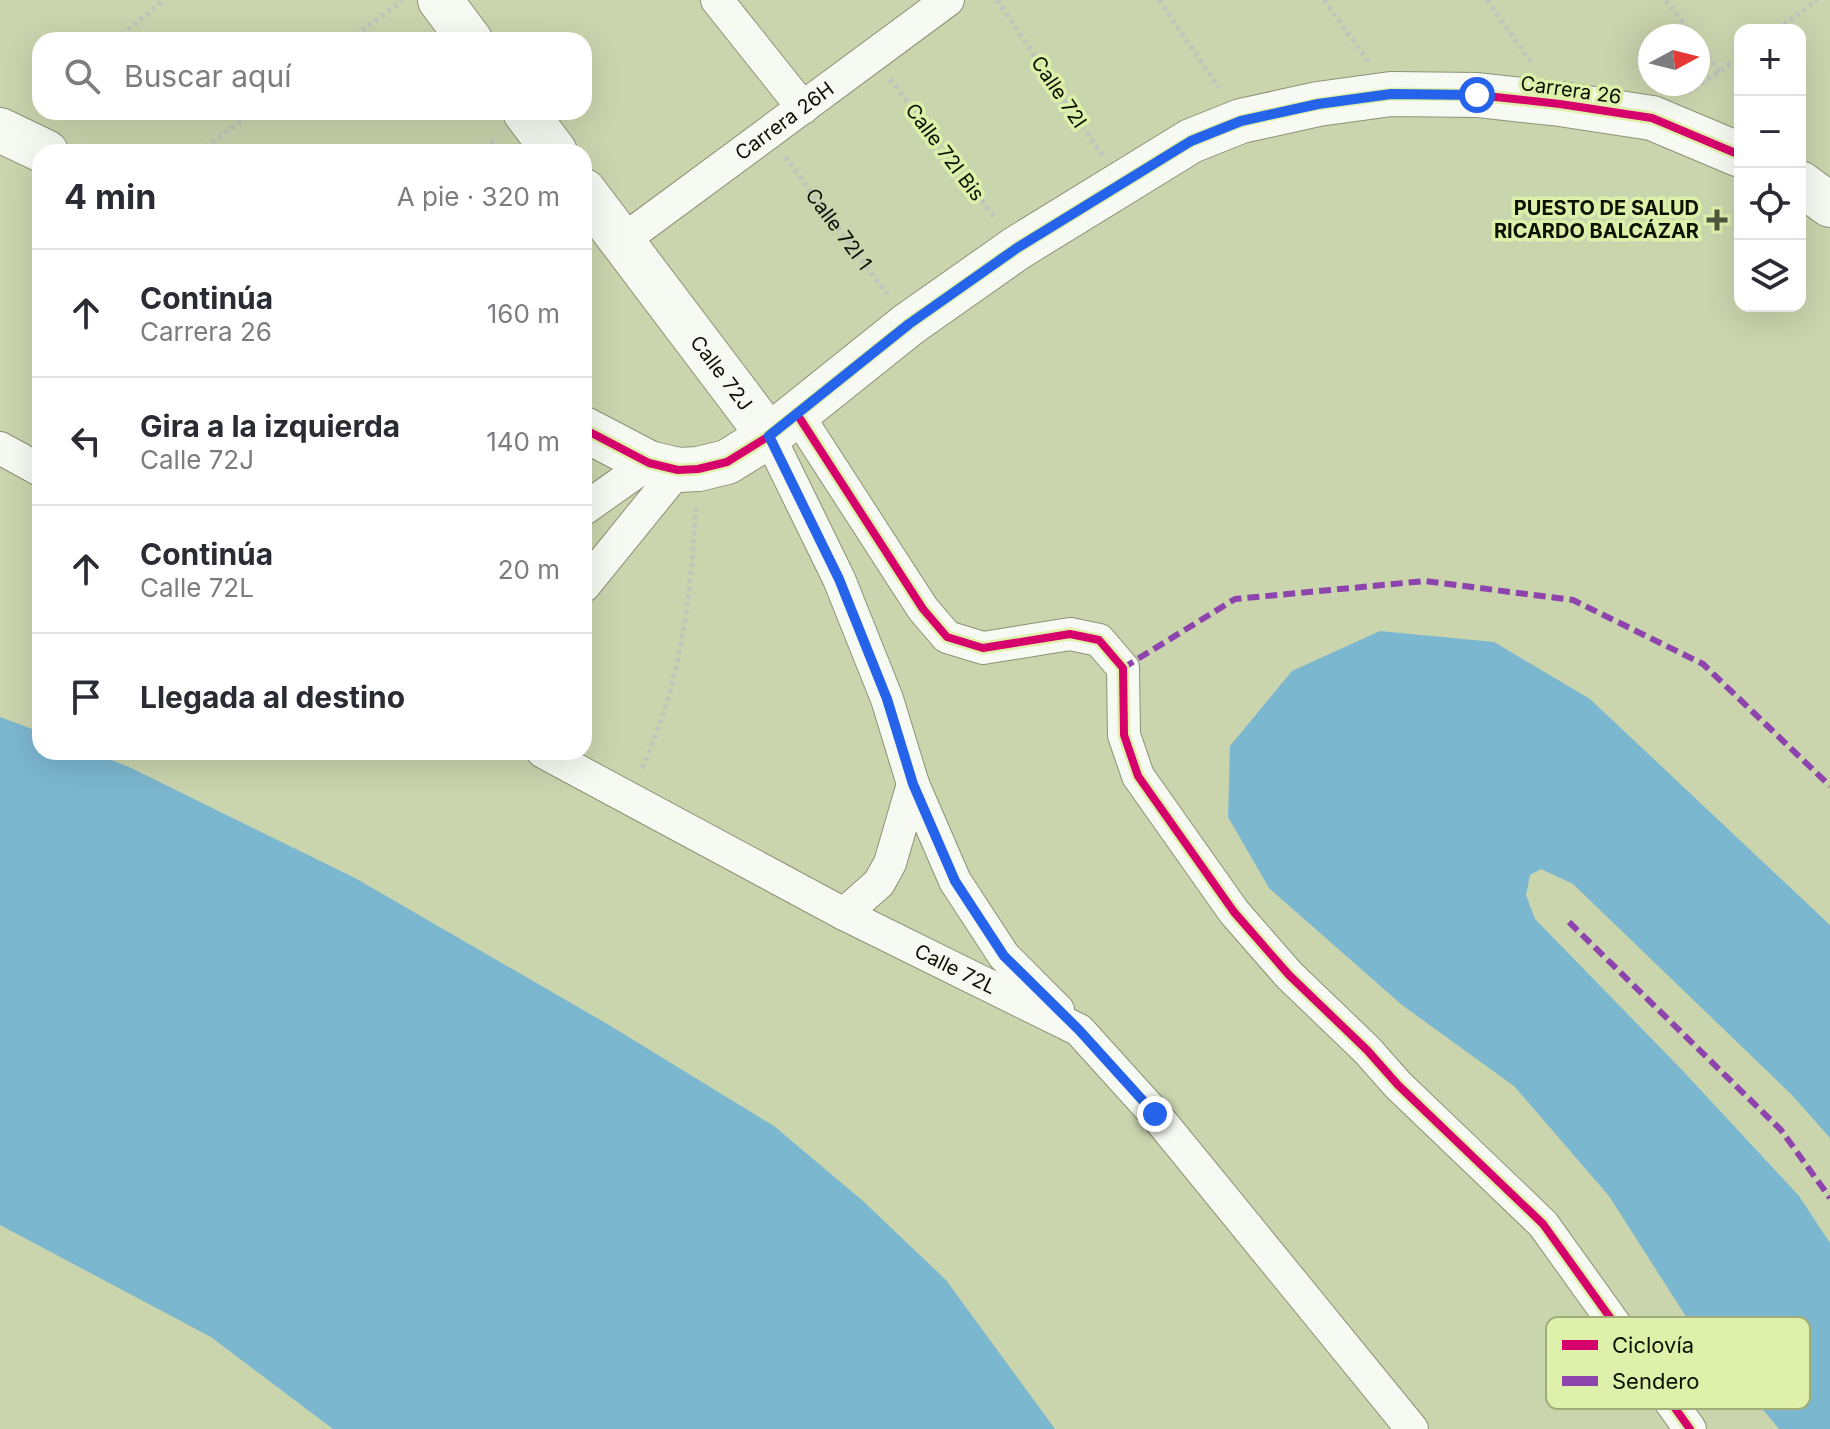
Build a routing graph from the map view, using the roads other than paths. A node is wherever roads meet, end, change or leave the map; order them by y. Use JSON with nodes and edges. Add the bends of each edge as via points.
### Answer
{"nodes":[{"id":1,"x":440,"y":0,"type":"edge"},
{"id":2,"x":717,"y":0,"type":"edge"},
{"id":3,"x":948,"y":0,"type":"edge"},
{"id":4,"x":464,"y":32,"type":"edge"},
{"id":5,"x":803,"y":108,"type":"junction"},
{"id":6,"x":531,"y":120,"type":"edge"},
{"id":7,"x":0,"y":130,"type":"edge"},
{"id":8,"x":549,"y":144,"type":"edge"},
{"id":9,"x":32,"y":145,"type":"edge"},
{"id":10,"x":1734,"y":152,"type":"edge"},
{"id":11,"x":1806,"y":187,"type":"edge"},
{"id":12,"x":592,"y":202,"type":"edge"},
{"id":13,"x":1830,"y":205,"type":"edge"},
{"id":14,"x":622,"y":241,"type":"junction"},
{"id":15,"x":783,"y":425,"type":"junction"},
{"id":16,"x":592,"y":432,"type":"edge"},
{"id":17,"x":0,"y":448,"type":"edge"},
{"id":18,"x":32,"y":466,"type":"edge"},
{"id":19,"x":675,"y":467,"type":"junction"},
{"id":20,"x":592,"y":505,"type":"edge"},
{"id":21,"x":592,"y":576,"type":"edge"},
{"id":22,"x":557,"y":760,"type":"edge"},
{"id":23,"x":913,"y":784,"type":"junction"},
{"id":24,"x":844,"y":914,"type":"junction"},
{"id":25,"x":1079,"y":1030,"type":"junction"},
{"id":26,"x":1610,"y":1317,"type":"edge"},
{"id":27,"x":1676,"y":1409,"type":"edge"},
{"id":28,"x":1412,"y":1429,"type":"edge"},
{"id":29,"x":1690,"y":1429,"type":"edge"}],
"edges":[{"from":1,"to":4,"type":"street"},
{"from":2,"to":5,"type":"street"},
{"from":3,"to":5,"type":"street","name":"Carrera 26H"},
{"from":5,"to":14,"type":"street","name":"Carrera 26H"},
{"from":6,"to":8,"type":"street"},
{"from":7,"to":9,"type":"street"},
{"from":10,"to":15,"type":"street","name":"Carrera 26","via":[[1652,118],[1477,95],[1391,94],[1241,121],[1191,141],[1017,248],[909,324]]},
{"from":11,"to":13,"type":"street"},
{"from":12,"to":14,"type":"street","name":"Calle 72J"},
{"from":14,"to":15,"type":"street","name":"Calle 72J"},
{"from":15,"to":19,"type":"street","name":"Carrera 26","via":[[727,462]]},
{"from":15,"to":23,"type":"street","name":"Calle 72J","via":[[887,699]]},
{"from":15,"to":26,"type":"street","via":[[947,637],[983,648],[1070,634],[1099,640],[1123,668],[1124,735],[1138,776],[1234,912],[1289,975],[1543,1224]]},
{"from":16,"to":19,"type":"street"},
{"from":17,"to":18,"type":"street"},
{"from":19,"to":20,"type":"street"},
{"from":19,"to":21,"type":"street"},
{"from":22,"to":24,"type":"street","name":"Calle 72L"},
{"from":23,"to":24,"type":"street","via":[[890,863],[879,883]]},
{"from":23,"to":25,"type":"street","name":"Calle 72J","via":[[955,881],[1004,956]]},
{"from":24,"to":25,"type":"street","name":"Calle 72L"},
{"from":25,"to":28,"type":"street","name":"Calle 72L","via":[[1155,1114]]},
{"from":27,"to":29,"type":"street"}]}
